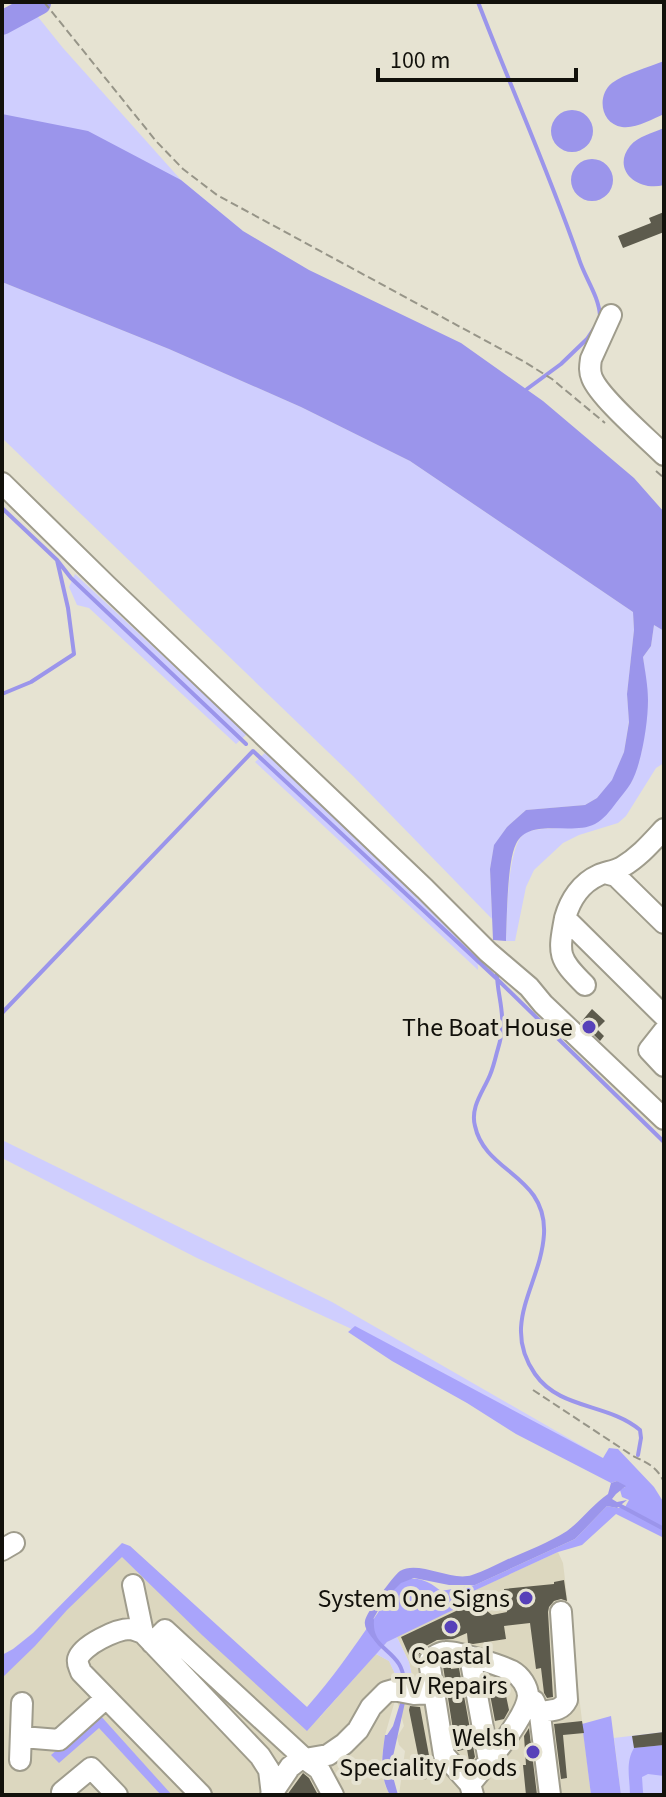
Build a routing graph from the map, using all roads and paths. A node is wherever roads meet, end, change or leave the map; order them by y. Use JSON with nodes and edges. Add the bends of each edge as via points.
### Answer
{"nodes":[{"id":1,"x":44,"y":2,"type":"edge"},
{"id":2,"x":611,"y":315,"type":"dead end"},
{"id":3,"x":612,"y":429,"type":"dead end"},
{"id":4,"x":659,"y":462,"type":"edge"},
{"id":5,"x":664,"y":478,"type":"edge"},
{"id":6,"x":2,"y":483,"type":"edge"},
{"id":7,"x":664,"y":829,"type":"edge"},
{"id":8,"x":605,"y":873,"type":"junction"},
{"id":9,"x":565,"y":918,"type":"junction"},
{"id":10,"x":664,"y":923,"type":"edge"},
{"id":11,"x":585,"y":985,"type":"dead end"},
{"id":12,"x":664,"y":1016,"type":"edge"},
{"id":13,"x":664,"y":1031,"type":"edge"},
{"id":14,"x":664,"y":1066,"type":"edge"},
{"id":15,"x":664,"y":1119,"type":"edge"},
{"id":16,"x":533,"y":1390,"type":"dead end"},
{"id":17,"x":664,"y":1482,"type":"edge"},
{"id":18,"x":133,"y":1585,"type":"dead end"},
{"id":19,"x":561,"y":1612,"type":"dead end"},
{"id":20,"x":147,"y":1638,"type":"junction"},
{"id":21,"x":470,"y":1657,"type":"junction"},
{"id":22,"x":527,"y":1687,"type":"junction"},
{"id":23,"x":416,"y":1693,"type":"junction"},
{"id":24,"x":106,"y":1698,"type":"junction"},
{"id":25,"x":22,"y":1703,"type":"dead end"},
{"id":26,"x":539,"y":1712,"type":"junction"},
{"id":27,"x":22,"y":1737,"type":"junction"},
{"id":28,"x":305,"y":1759,"type":"junction"},
{"id":29,"x":20,"y":1760,"type":"dead end"},
{"id":30,"x":489,"y":1761,"type":"junction"},
{"id":31,"x":471,"y":1790,"type":"edge"},
{"id":32,"x":62,"y":1792,"type":"dead end"},
{"id":33,"x":272,"y":1794,"type":"edge"},
{"id":34,"x":117,"y":1795,"type":"edge"},
{"id":35,"x":201,"y":1795,"type":"edge"},
{"id":36,"x":333,"y":1795,"type":"edge"},
{"id":37,"x":550,"y":1795,"type":"edge"}],
"edges":[{"from":1,"to":3,"type":"path","via":[[156,141],[217,195],[539,371]]},
{"from":2,"to":4,"type":"street","via":[[591,359],[593,382]]},
{"from":4,"to":5,"type":"path"},
{"from":6,"to":15,"type":"street"},
{"from":7,"to":8,"type":"street","via":[[624,866]]},
{"from":8,"to":9,"type":"street","via":[[579,890]]},
{"from":8,"to":10,"type":"street","via":[[616,876]]},
{"from":9,"to":11,"type":"street","via":[[561,954]]},
{"from":9,"to":12,"type":"street"},
{"from":13,"to":14,"type":"street","via":[[649,1050]]},
{"from":16,"to":17,"type":"path","via":[[656,1468]]},
{"from":18,"to":20,"type":"street"},
{"from":19,"to":26,"type":"street","via":[[567,1700],[558,1710]]},
{"from":20,"to":24,"type":"street","via":[[124,1629],[84,1649],[78,1664],[81,1672]]},
{"from":20,"to":28,"type":"street","via":[[165,1630]]},
{"from":20,"to":33,"type":"street","via":[[260,1756],[269,1770]]},
{"from":21,"to":22,"type":"street","via":[[512,1671]]},
{"from":21,"to":23,"type":"street","via":[[436,1655]]},
{"from":21,"to":30,"type":"street"},
{"from":22,"to":26,"type":"street"},
{"from":22,"to":30,"type":"street","via":[[524,1710]]},
{"from":23,"to":28,"type":"street","via":[[386,1692],[344,1744],[328,1755]]},
{"from":23,"to":31,"type":"street","via":[[444,1755]]},
{"from":24,"to":27,"type":"street","via":[[59,1740]]},
{"from":24,"to":35,"type":"street"},
{"from":25,"to":27,"type":"street"},
{"from":26,"to":37,"type":"street"},
{"from":27,"to":29,"type":"street"},
{"from":28,"to":33,"type":"street","via":[[290,1767]]},
{"from":28,"to":36,"type":"street","via":[[319,1769]]},
{"from":30,"to":31,"type":"street"},
{"from":32,"to":34,"type":"street","via":[[91,1768]]}]}
